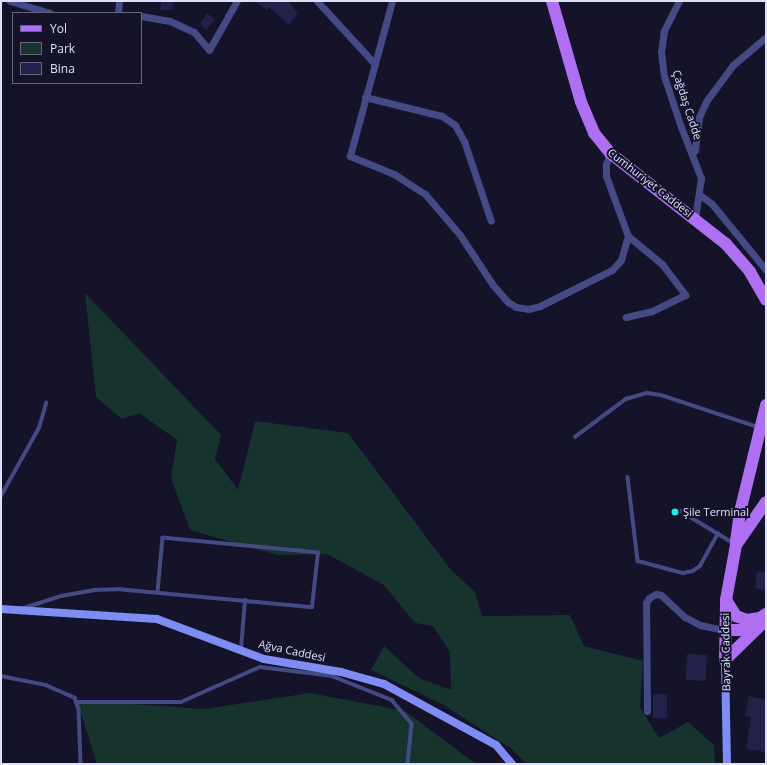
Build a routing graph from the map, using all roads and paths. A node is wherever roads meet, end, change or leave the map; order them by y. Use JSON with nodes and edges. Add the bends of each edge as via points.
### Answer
{"nodes":[{"id":1,"x":10,"y":1,"type":"edge"},
{"id":2,"x":119,"y":1,"type":"edge"},
{"id":3,"x":237,"y":1,"type":"edge"},
{"id":4,"x":317,"y":1,"type":"edge"},
{"id":5,"x":392,"y":1,"type":"edge"},
{"id":6,"x":552,"y":1,"type":"edge"},
{"id":7,"x":679,"y":1,"type":"edge"},
{"id":8,"x":47,"y":12,"type":"edge"},
{"id":9,"x":118,"y":12,"type":"edge"},
{"id":10,"x":142,"y":16,"type":"edge"},
{"id":11,"x":766,"y":37,"type":"edge"},
{"id":12,"x":374,"y":63,"type":"junction"},
{"id":13,"x":366,"y":97,"type":"junction"},
{"id":14,"x":610,"y":153,"type":"junction"},
{"id":15,"x":692,"y":154,"type":"junction"},
{"id":16,"x":700,"y":195,"type":"junction"},
{"id":17,"x":695,"y":218,"type":"junction"},
{"id":18,"x":491,"y":220,"type":"dead end"},
{"id":19,"x":628,"y":236,"type":"junction"},
{"id":20,"x":766,"y":270,"type":"edge"},
{"id":21,"x":766,"y":300,"type":"edge"},
{"id":22,"x":626,"y":318,"type":"dead end"},
{"id":23,"x":46,"y":403,"type":"dead end"},
{"id":24,"x":766,"y":405,"type":"edge"},
{"id":25,"x":760,"y":428,"type":"junction"},
{"id":26,"x":575,"y":437,"type":"dead end"},
{"id":27,"x":628,"y":477,"type":"dead end"},
{"id":28,"x":1,"y":496,"type":"edge"},
{"id":29,"x":765,"y":503,"type":"edge"},
{"id":30,"x":679,"y":510,"type":"dead end"},
{"id":31,"x":718,"y":534,"type":"junction"},
{"id":32,"x":736,"y":545,"type":"junction"},
{"id":33,"x":158,"y":592,"type":"junction"},
{"id":34,"x":245,"y":600,"type":"junction"},
{"id":35,"x":726,"y":600,"type":"junction"},
{"id":36,"x":1,"y":609,"type":"edge"},
{"id":37,"x":17,"y":610,"type":"junction"},
{"id":38,"x":765,"y":619,"type":"edge"},
{"id":39,"x":724,"y":630,"type":"junction"},
{"id":40,"x":241,"y":650,"type":"junction"},
{"id":41,"x":725,"y":660,"type":"junction"},
{"id":42,"x":1,"y":676,"type":"edge"},
{"id":43,"x":76,"y":702,"type":"junction"},
{"id":44,"x":647,"y":711,"type":"dead end"},
{"id":45,"x":81,"y":764,"type":"edge"},
{"id":46,"x":408,"y":764,"type":"edge"},
{"id":47,"x":512,"y":764,"type":"edge"},
{"id":48,"x":727,"y":764,"type":"edge"}],
"edges":[{"from":1,"to":8,"type":"street"},
{"from":2,"to":9,"type":"street"},
{"from":3,"to":10,"type":"street","via":[[208,50],[194,32],[170,21]]},
{"from":4,"to":12,"type":"street"},
{"from":5,"to":12,"type":"street"},
{"from":6,"to":14,"type":"main road","name":"Cumhuriyet Caddesi","via":[[587,119],[594,134]]},
{"from":7,"to":15,"type":"street","name":"Çağdaş Cadde","via":[[664,31],[661,52],[664,76]]},
{"from":11,"to":15,"type":"street","via":[[733,65],[707,100],[699,117],[695,150]]},
{"from":12,"to":13,"type":"street"},
{"from":13,"to":18,"type":"street","via":[[437,115],[455,125],[464,141]]},
{"from":13,"to":19,"type":"street","via":[[350,156],[394,174],[425,194],[451,223],[493,285],[512,305],[528,308],[540,306],[607,273],[621,260]]},
{"from":14,"to":17,"type":"main road","name":"Cumhuriyet Caddesi"},
{"from":14,"to":19,"type":"street","via":[[606,164],[606,176]]},
{"from":15,"to":16,"type":"street","name":"Çağdaş Cadde","via":[[701,178]]},
{"from":16,"to":17,"type":"street","name":"Çağdaş Cadde"},
{"from":16,"to":20,"type":"street","via":[[712,204]]},
{"from":17,"to":21,"type":"main road","name":"Cumhuriyet Caddesi","via":[[739,257]]},
{"from":19,"to":22,"type":"street","via":[[662,264],[685,295]]},
{"from":23,"to":28,"type":"lane","via":[[39,428]]},
{"from":24,"to":25,"type":"main road"},
{"from":25,"to":26,"type":"lane","via":[[661,395],[647,393],[626,399]]},
{"from":25,"to":32,"type":"main road","via":[[740,512]]},
{"from":27,"to":31,"type":"lane","via":[[638,560],[683,573],[693,571],[700,566]]},
{"from":29,"to":32,"type":"main road","name":"Bayrak Caddesi"},
{"from":30,"to":31,"type":"lane"},
{"from":31,"to":32,"type":"lane"},
{"from":32,"to":35,"type":"main road","name":"Bayrak Caddesi"},
{"from":33,"to":34,"type":"lane"},
{"from":33,"to":34,"type":"lane","via":[[163,538],[318,552],[312,607]]},
{"from":33,"to":37,"type":"lane","via":[[94,590],[61,596]]},
{"from":34,"to":40,"type":"lane"},
{"from":35,"to":38,"type":"main road","via":[[736,616],[747,620]]},
{"from":35,"to":39,"type":"main road","name":"Bayrak Caddesi"},
{"from":36,"to":37,"type":"street","name":"Ağva Caddesi"},
{"from":37,"to":40,"type":"street","name":"Ağva Caddesi","via":[[156,619]]},
{"from":38,"to":39,"type":"main road","via":[[744,630]]},
{"from":38,"to":41,"type":"main road"},
{"from":39,"to":41,"type":"main road","name":"Bayrak Caddesi"},
{"from":39,"to":44,"type":"street","via":[[700,625],[685,617],[661,595],[656,594],[649,598],[646,603]]},
{"from":40,"to":47,"type":"street","name":"Ağva Caddesi","via":[[264,659],[341,672],[384,684],[496,745]]},
{"from":41,"to":48,"type":"street","name":"Bayrak Caddesi"},
{"from":42,"to":43,"type":"lane","via":[[46,685],[75,698]]},
{"from":43,"to":45,"type":"lane","via":[[79,709]]},
{"from":43,"to":46,"type":"lane","via":[[181,702],[260,667],[332,676],[392,700],[412,724]]}]}
